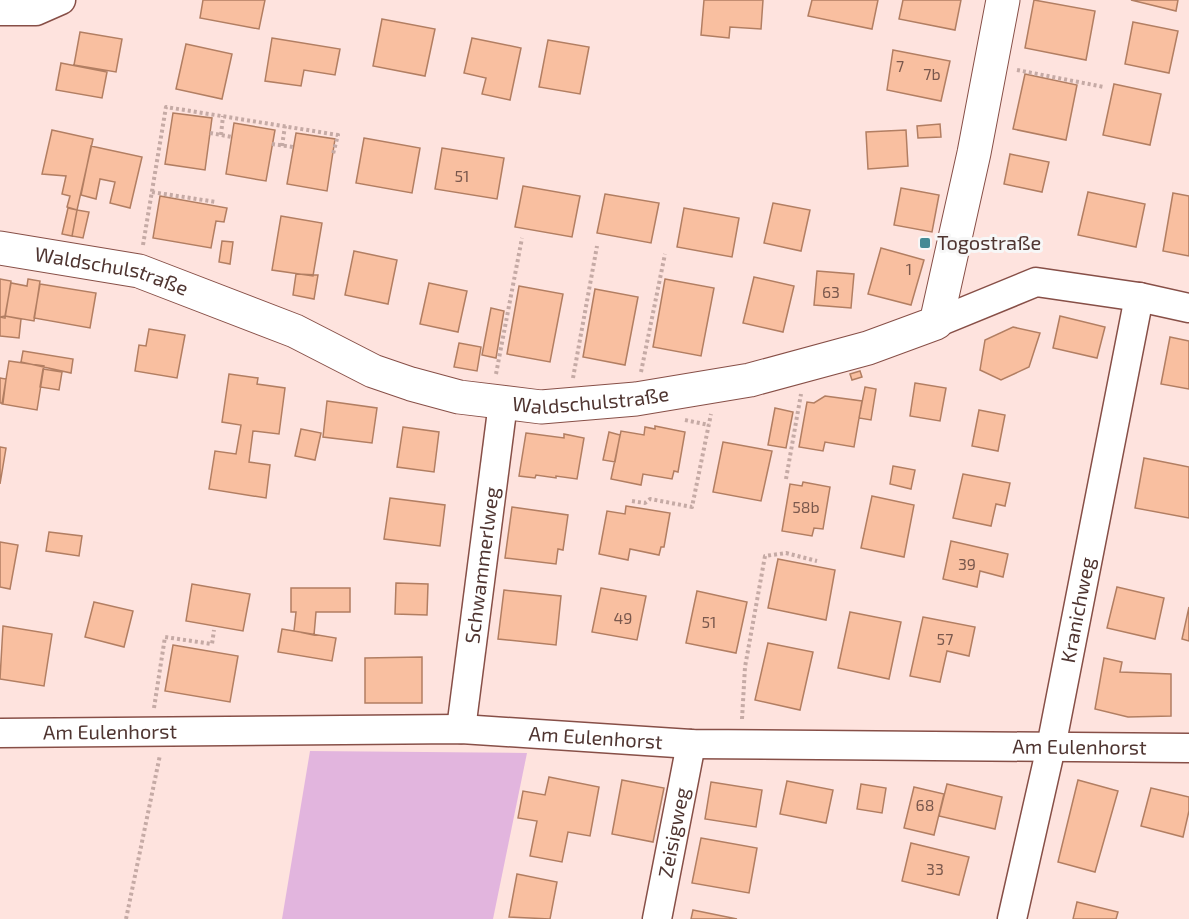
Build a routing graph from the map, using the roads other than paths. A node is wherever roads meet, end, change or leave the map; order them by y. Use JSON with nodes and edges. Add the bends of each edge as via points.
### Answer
{"nodes":[{"id":1,"x":61,"y":0,"type":"edge"},
{"id":2,"x":1002,"y":0,"type":"edge"},
{"id":3,"x":0,"y":11,"type":"edge"},
{"id":4,"x":0,"y":248,"type":"edge"},
{"id":5,"x":1139,"y":297,"type":"junction"},
{"id":6,"x":1189,"y":308,"type":"edge"},
{"id":7,"x":936,"y":323,"type":"junction"},
{"id":8,"x":497,"y":402,"type":"junction"},
{"id":9,"x":461,"y":729,"type":"junction"},
{"id":10,"x":0,"y":733,"type":"edge"},
{"id":11,"x":691,"y":744,"type":"junction"},
{"id":12,"x":1052,"y":747,"type":"junction"},
{"id":13,"x":1189,"y":748,"type":"edge"},
{"id":14,"x":657,"y":919,"type":"edge"},
{"id":15,"x":1012,"y":919,"type":"edge"}],
"edges":[{"from":1,"to":3,"type":"street","via":[[36,11]]},
{"from":2,"to":7,"type":"street"},
{"from":4,"to":8,"type":"street","name":"Waldschulstraße","via":[[139,271],[295,331],[373,371],[421,387]]},
{"from":5,"to":6,"type":"street","name":"Waldschulstraße"},
{"from":5,"to":7,"type":"street","name":"Waldschulstraße","via":[[1036,282]]},
{"from":5,"to":12,"type":"street","name":"Kranichweg"},
{"from":7,"to":8,"type":"street","name":"Waldschulstraße","via":[[806,366],[715,387],[568,406]]},
{"from":8,"to":9,"type":"street","name":"Schwammerlweg"},
{"from":9,"to":10,"type":"street","name":"Am Eulenhorst"},
{"from":9,"to":11,"type":"street","name":"Am Eulenhorst"},
{"from":11,"to":12,"type":"street","name":"Am Eulenhorst"},
{"from":11,"to":14,"type":"street","name":"Zeisigweg"},
{"from":12,"to":13,"type":"street","name":"Am Eulenhorst"},
{"from":12,"to":15,"type":"street","name":"Kranichweg"}]}
